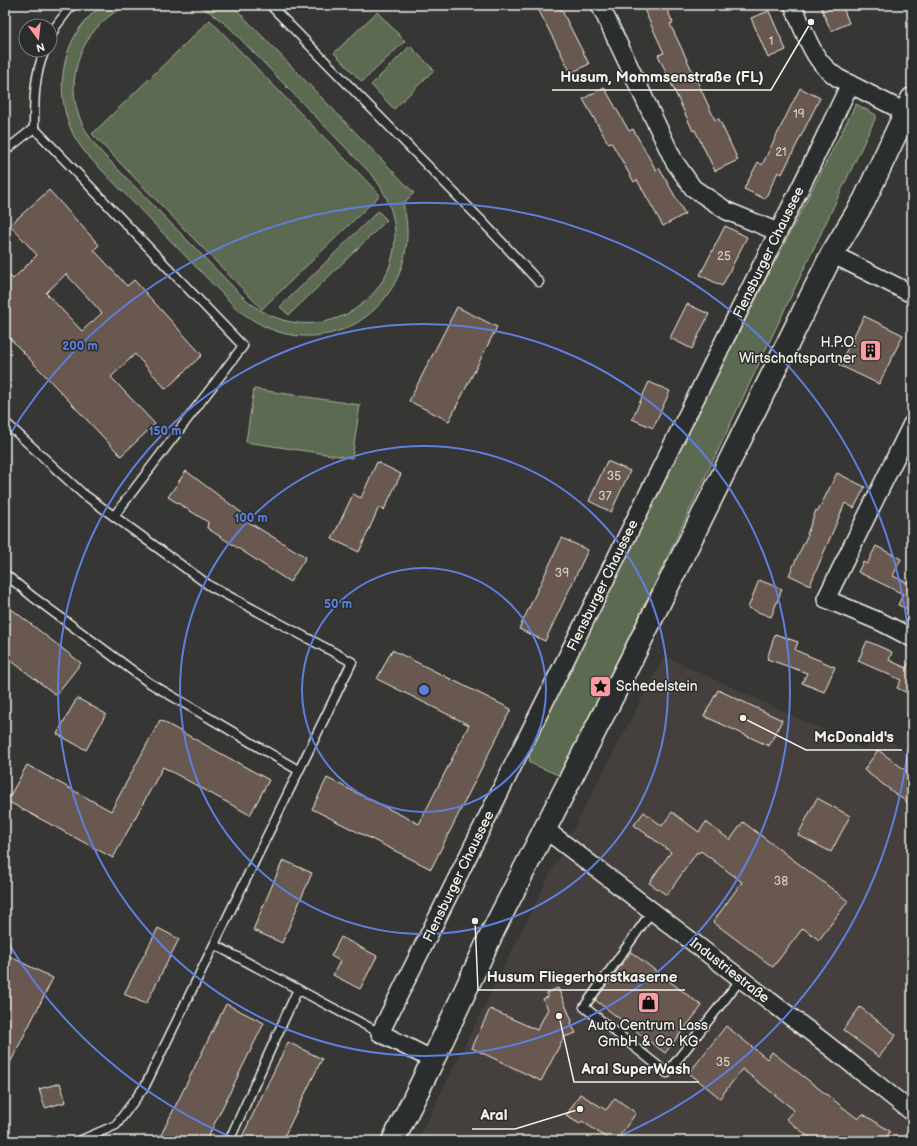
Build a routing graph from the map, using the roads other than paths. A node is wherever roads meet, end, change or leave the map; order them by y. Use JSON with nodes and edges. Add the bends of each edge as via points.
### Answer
{"nodes":[{"id":1,"x":72,"y":5,"type":"edge"},
{"id":2,"x":270,"y":5,"type":"edge"},
{"id":3,"x":600,"y":5,"type":"edge"},
{"id":4,"x":793,"y":5,"type":"edge"},
{"id":5,"x":58,"y":23,"type":"edge"},
{"id":6,"x":42,"y":58,"type":"edge"},
{"id":7,"x":850,"y":84,"type":"junction"},
{"id":8,"x":908,"y":106,"type":"edge"},
{"id":9,"x":34,"y":128,"type":"junction"},
{"id":10,"x":6,"y":149,"type":"edge"},
{"id":11,"x":778,"y":232,"type":"junction"},
{"id":12,"x":832,"y":254,"type":"junction"},
{"id":13,"x":539,"y":282,"type":"dead end"},
{"id":14,"x":912,"y":294,"type":"edge"},
{"id":15,"x":5,"y":422,"type":"edge"},
{"id":16,"x":912,"y":424,"type":"edge"},
{"id":17,"x":114,"y":516,"type":"junction"},
{"id":18,"x":5,"y":574,"type":"edge"},
{"id":19,"x":912,"y":638,"type":"edge"},
{"id":20,"x":298,"y":770,"type":"junction"},
{"id":21,"x":546,"y":830,"type":"junction"},
{"id":22,"x":652,"y":911,"type":"junction"},
{"id":23,"x":215,"y":945,"type":"junction"},
{"id":24,"x":741,"y":979,"type":"junction"},
{"id":25,"x":298,"y":989,"type":"junction"},
{"id":26,"x":380,"y":1032,"type":"junction"},
{"id":27,"x":433,"y":1060,"type":"junction"},
{"id":28,"x":912,"y":1112,"type":"edge"},
{"id":29,"x":80,"y":1141,"type":"edge"},
{"id":30,"x":229,"y":1141,"type":"edge"},
{"id":31,"x":393,"y":1141,"type":"edge"}],
"edges":[{"from":1,"to":5,"type":"lane"},
{"from":2,"to":13,"type":"lane"},
{"from":3,"to":11,"type":"street","via":[[674,161],[693,188],[727,211]]},
{"from":4,"to":7,"type":"street","via":[[819,60],[838,78]]},
{"from":6,"to":9,"type":"lane","via":[[36,78]]},
{"from":7,"to":8,"type":"street"},
{"from":7,"to":11,"type":"street","name":"Flensburger Chaussee"},
{"from":8,"to":12,"type":"main road","via":[[864,201]]},
{"from":9,"to":10,"type":"lane"},
{"from":9,"to":17,"type":"lane","via":[[242,346]]},
{"from":11,"to":26,"type":"street","name":"Flensburger Chaussee"},
{"from":12,"to":14,"type":"street"},
{"from":12,"to":21,"type":"main road"},
{"from":15,"to":17,"type":"lane","via":[[82,493]]},
{"from":16,"to":19,"type":"street","via":[[826,599]]},
{"from":17,"to":20,"type":"lane","via":[[210,586],[352,662]]},
{"from":18,"to":20,"type":"lane","via":[[148,682]]},
{"from":20,"to":23,"type":"lane"},
{"from":21,"to":22,"type":"street","name":"Industriestraße"},
{"from":21,"to":27,"type":"main road","via":[[494,929]]},
{"from":22,"to":24,"type":"street","name":"Industriestraße"},
{"from":22,"to":24,"type":"lane","via":[[584,1007],[667,1073]]},
{"from":23,"to":25,"type":"lane"},
{"from":23,"to":29,"type":"lane","via":[[145,1086],[116,1125]]},
{"from":24,"to":28,"type":"street","name":"Industriestraße"},
{"from":25,"to":26,"type":"lane"},
{"from":25,"to":30,"type":"lane"},
{"from":26,"to":27,"type":"street"},
{"from":27,"to":31,"type":"main road"}]}
